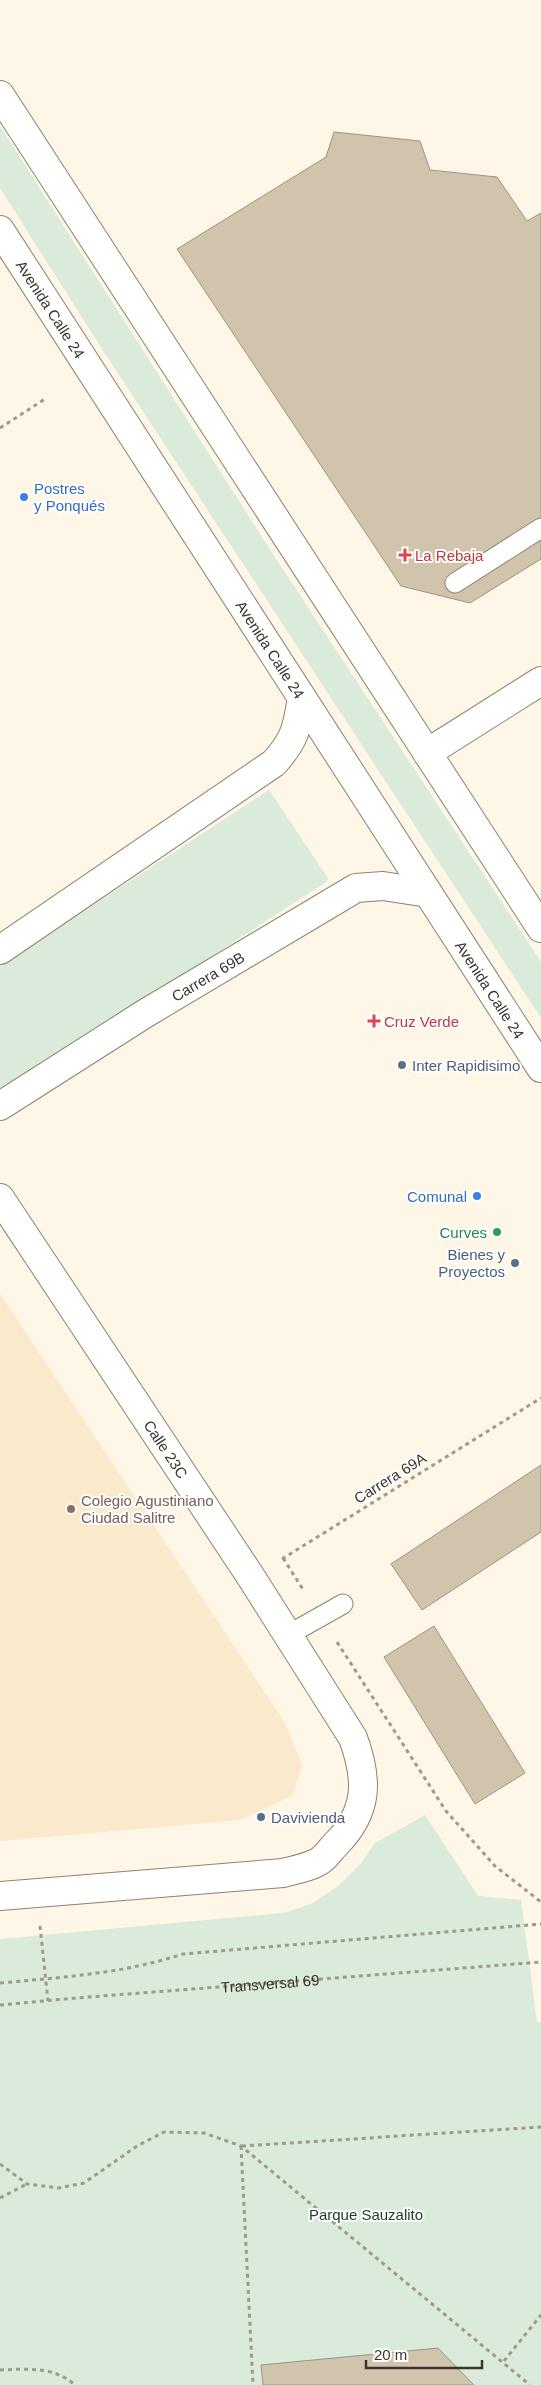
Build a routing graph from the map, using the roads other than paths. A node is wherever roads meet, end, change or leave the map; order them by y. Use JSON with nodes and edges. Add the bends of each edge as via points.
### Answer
{"nodes":[{"id":1,"x":0,"y":95,"type":"edge"},
{"id":2,"x":0,"y":230,"type":"edge"},
{"id":3,"x":541,"y":528,"type":"edge"},
{"id":4,"x":456,"y":583,"type":"dead end"},
{"id":5,"x":541,"y":680,"type":"edge"},
{"id":6,"x":302,"y":698,"type":"junction"},
{"id":7,"x":427,"y":753,"type":"junction"},
{"id":8,"x":428,"y":893,"type":"junction"},
{"id":9,"x":541,"y":928,"type":"edge"},
{"id":10,"x":0,"y":950,"type":"edge"},
{"id":11,"x":541,"y":1068,"type":"edge"},
{"id":12,"x":0,"y":1106,"type":"edge"},
{"id":13,"x":0,"y":1198,"type":"edge"},
{"id":14,"x":343,"y":1604,"type":"dead end"},
{"id":15,"x":288,"y":1635,"type":"junction"},
{"id":16,"x":0,"y":1896,"type":"edge"}],
"edges":[{"from":1,"to":7,"type":"street"},
{"from":2,"to":6,"type":"street","name":"Avenida Calle 24"},
{"from":3,"to":4,"type":"lane"},
{"from":5,"to":7,"type":"street"},
{"from":6,"to":8,"type":"street","name":"Avenida Calle 24"},
{"from":6,"to":10,"type":"street","via":[[298,725],[289,747],[274,762]]},
{"from":7,"to":9,"type":"street"},
{"from":8,"to":11,"type":"street","name":"Avenida Calle 24"},
{"from":8,"to":12,"type":"street","name":"Carrera 69B","via":[[383,886],[356,888]]},
{"from":13,"to":15,"type":"street","name":"Calle 23C"},
{"from":14,"to":15,"type":"lane"},
{"from":15,"to":16,"type":"street","name":"Calle 23C","via":[[353,1738],[365,1784],[359,1813],[318,1863],[283,1873]]}]}
